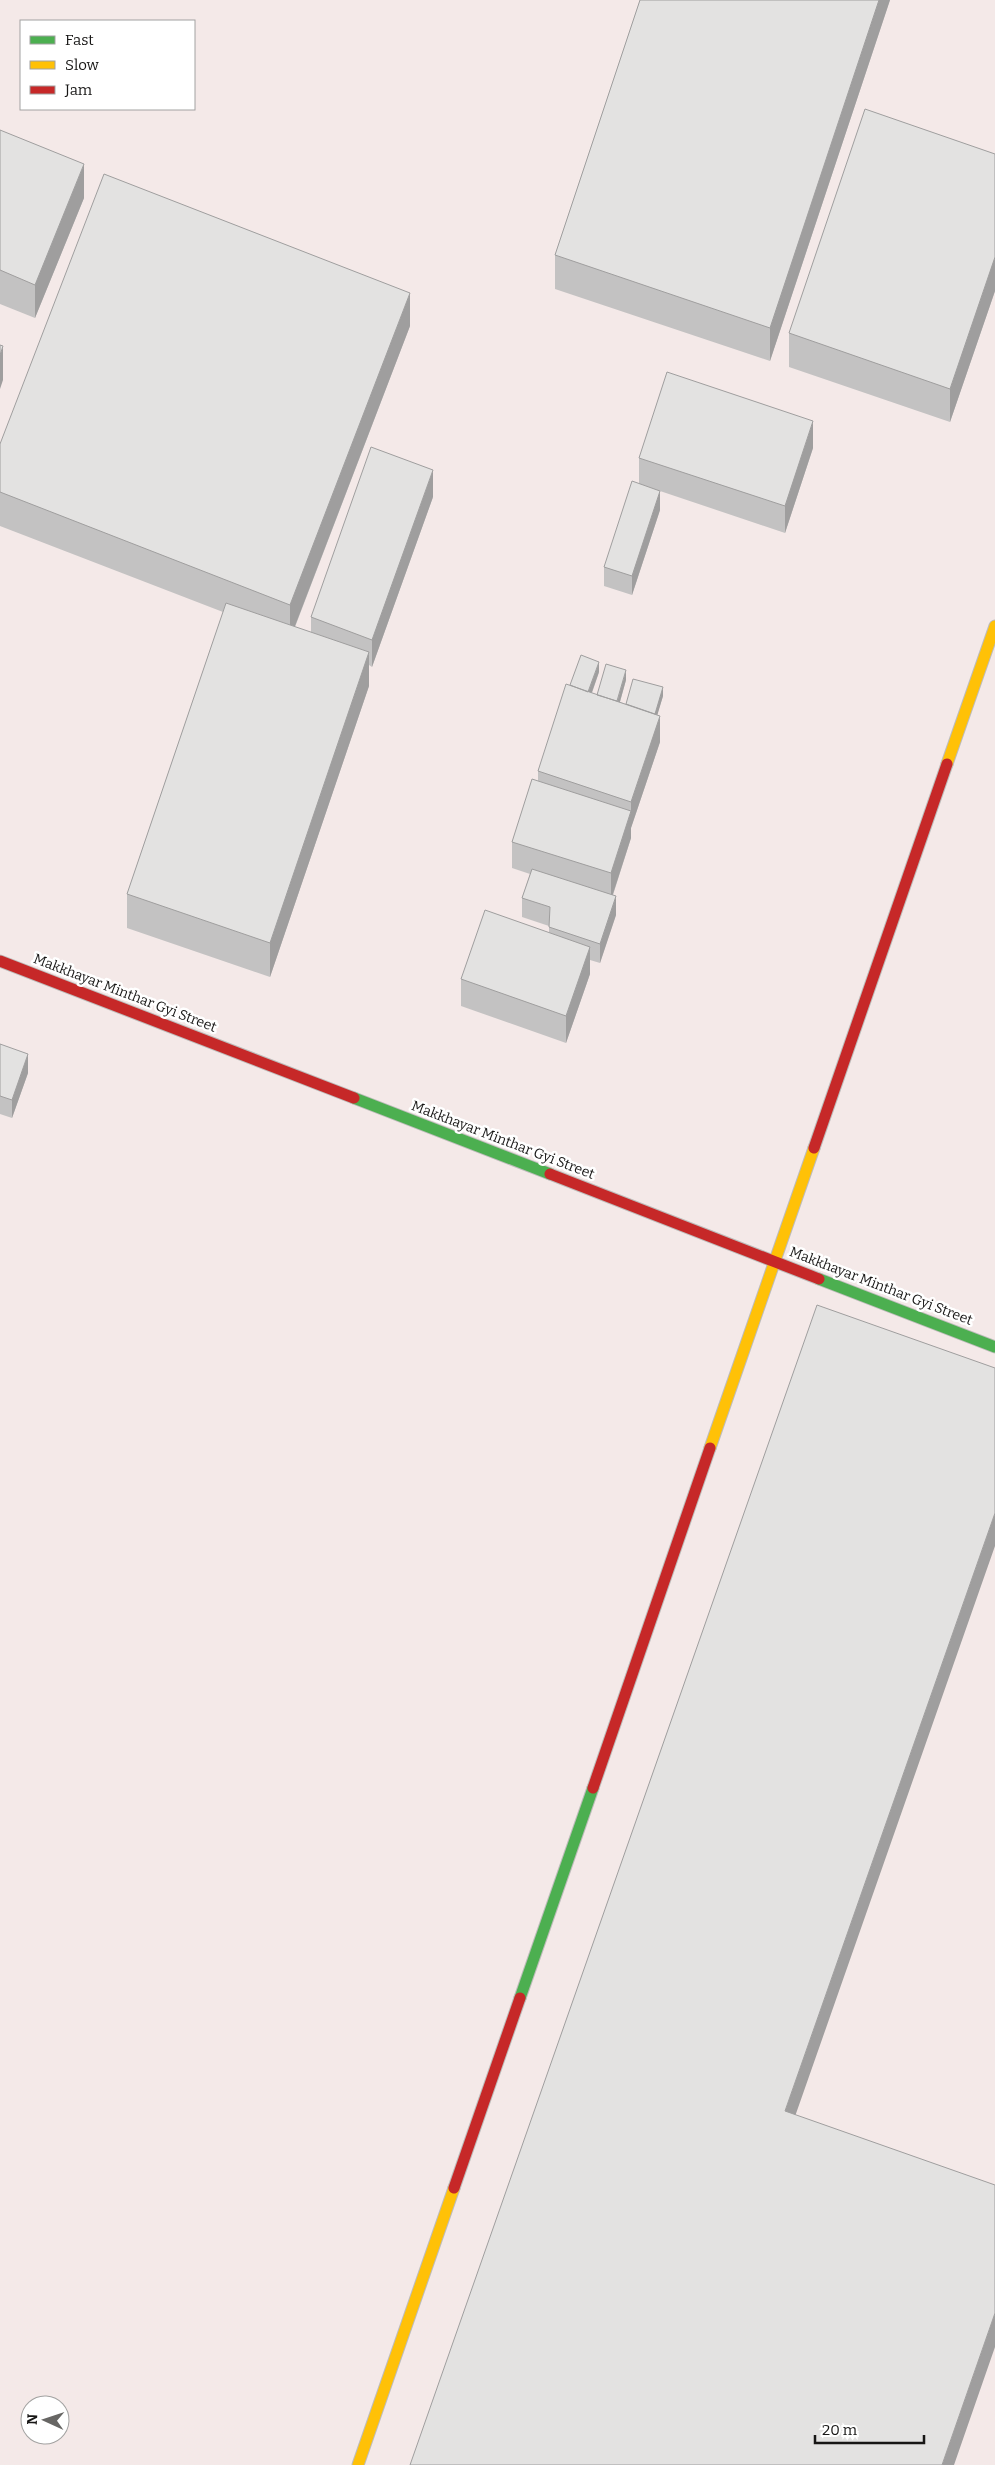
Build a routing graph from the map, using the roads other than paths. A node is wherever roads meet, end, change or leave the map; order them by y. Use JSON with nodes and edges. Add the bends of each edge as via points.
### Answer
{"nodes":[{"id":1,"x":995,"y":626,"type":"edge"},
{"id":2,"x":0,"y":961,"type":"edge"},
{"id":3,"x":776,"y":1262,"type":"junction"},
{"id":4,"x":995,"y":1347,"type":"edge"},
{"id":5,"x":358,"y":2465,"type":"edge"}],
"edges":[{"from":1,"to":3,"type":"street"},
{"from":2,"to":3,"type":"street","name":"Makkhayar Minthar Gyi Street"},
{"from":3,"to":4,"type":"street","name":"Makkhayar Minthar Gyi Street"},
{"from":3,"to":5,"type":"street"}]}
